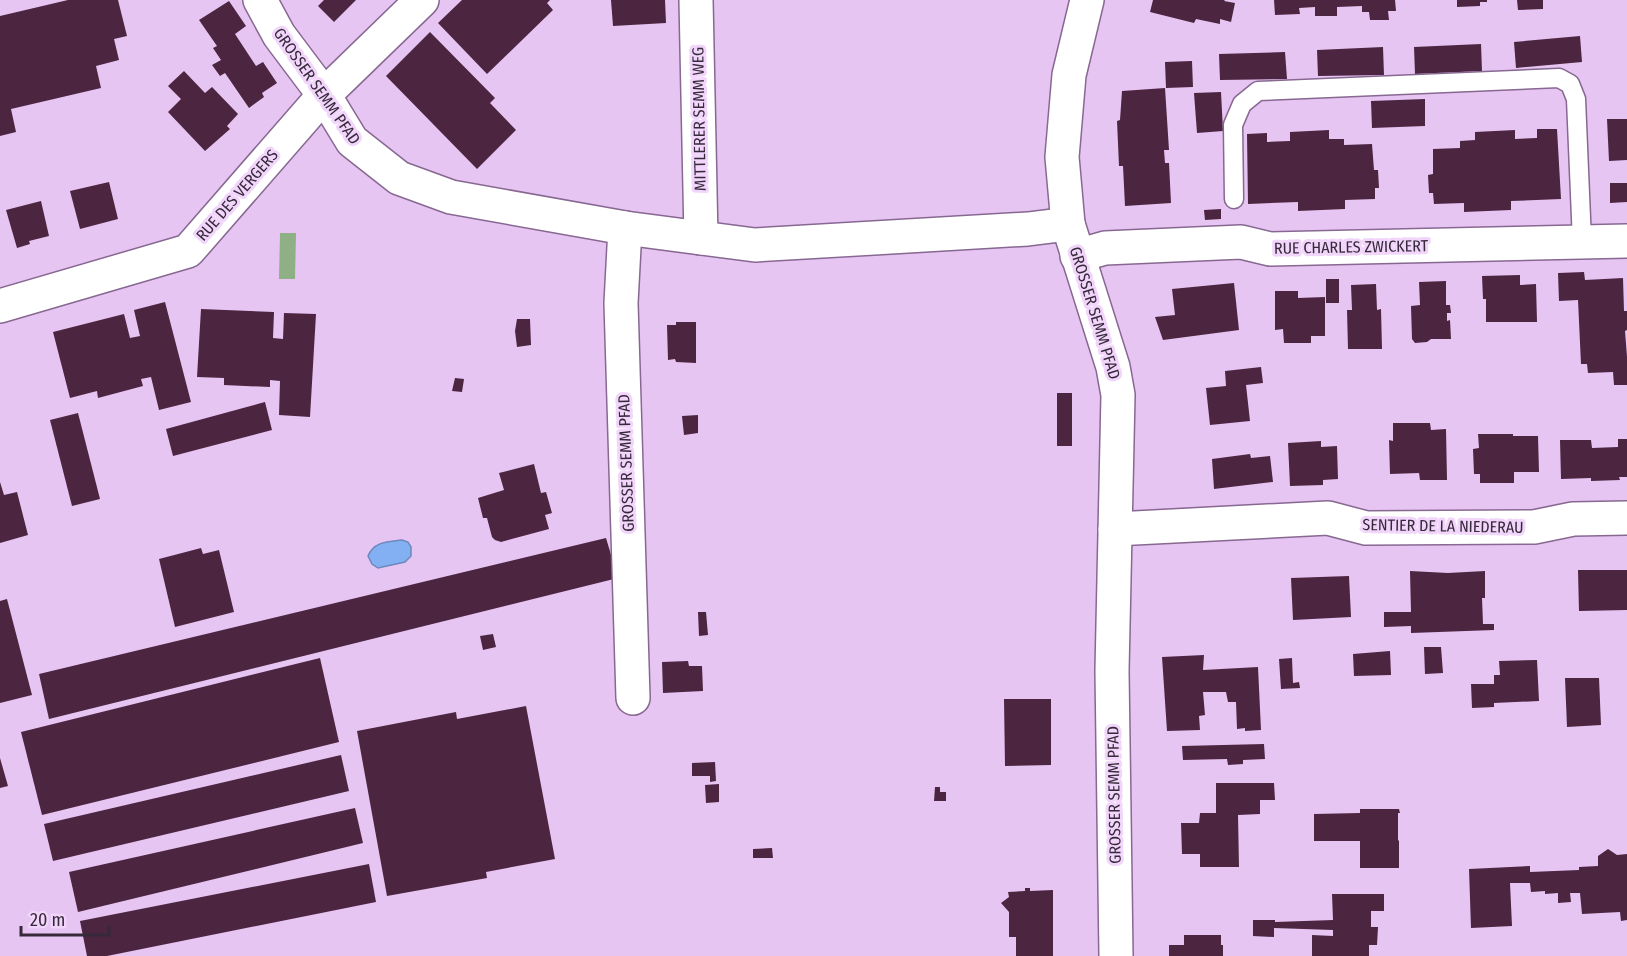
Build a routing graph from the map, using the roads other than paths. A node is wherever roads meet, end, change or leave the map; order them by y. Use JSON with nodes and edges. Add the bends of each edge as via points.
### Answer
{"nodes":[{"id":1,"x":260,"y":0,"type":"edge"},
{"id":2,"x":422,"y":0,"type":"edge"},
{"id":3,"x":696,"y":0,"type":"edge"},
{"id":4,"x":1087,"y":0,"type":"edge"},
{"id":5,"x":324,"y":95,"type":"junction"},
{"id":6,"x":1234,"y":199,"type":"dead end"},
{"id":7,"x":1068,"y":224,"type":"junction"},
{"id":8,"x":625,"y":228,"type":"junction"},
{"id":9,"x":701,"y":238,"type":"junction"},
{"id":10,"x":1627,"y":241,"type":"edge"},
{"id":11,"x":1582,"y":242,"type":"junction"},
{"id":12,"x":1077,"y":256,"type":"junction"},
{"id":13,"x":0,"y":306,"type":"edge"},
{"id":14,"x":1627,"y":518,"type":"edge"},
{"id":15,"x":1115,"y":529,"type":"junction"},
{"id":16,"x":633,"y":698,"type":"dead end"},
{"id":17,"x":1116,"y":956,"type":"edge"}],
"edges":[{"from":1,"to":5,"type":"street","name":"GROSSER SEMM PFAD","via":[[279,34]]},
{"from":2,"to":5,"type":"street","name":"RUE DES VERGERS"},
{"from":3,"to":9,"type":"street","name":"MITTLERER SEMM WEG"},
{"from":4,"to":7,"type":"street","via":[[1069,75],[1062,157]]},
{"from":5,"to":8,"type":"street","name":"GROSSER SEMM PFAD","via":[[352,141],[399,178],[451,197]]},
{"from":5,"to":13,"type":"street","name":"RUE DES VERGERS","via":[[188,251]]},
{"from":6,"to":11,"type":"lane","via":[[1233,125],[1242,104],[1258,91],[1559,78],[1570,84],[1576,99]]},
{"from":7,"to":9,"type":"street","name":"GROSSER SEMM PFAD","via":[[755,245]]},
{"from":7,"to":12,"type":"street","name":"GROSSER SEMM PFAD"},
{"from":8,"to":9,"type":"street","name":"GROSSER SEMM PFAD"},
{"from":8,"to":16,"type":"street","name":"GROSSER SEMM PFAD","via":[[621,303]]},
{"from":10,"to":11,"type":"street","name":"RUE CHARLES ZWICKERT"},
{"from":11,"to":12,"type":"street","name":"RUE CHARLES ZWICKERT","via":[[1270,249],[1241,242],[1105,248]]},
{"from":12,"to":15,"type":"street","name":"GROSSER SEMM PFAD","via":[[1118,394]]},
{"from":14,"to":15,"type":"street","name":"SENTIER DE LA NIEDERAU","via":[[1573,519],[1534,527],[1366,528],[1328,518]]},
{"from":15,"to":17,"type":"street","name":"GROSSER SEMM PFAD","via":[[1112,671]]}]}
